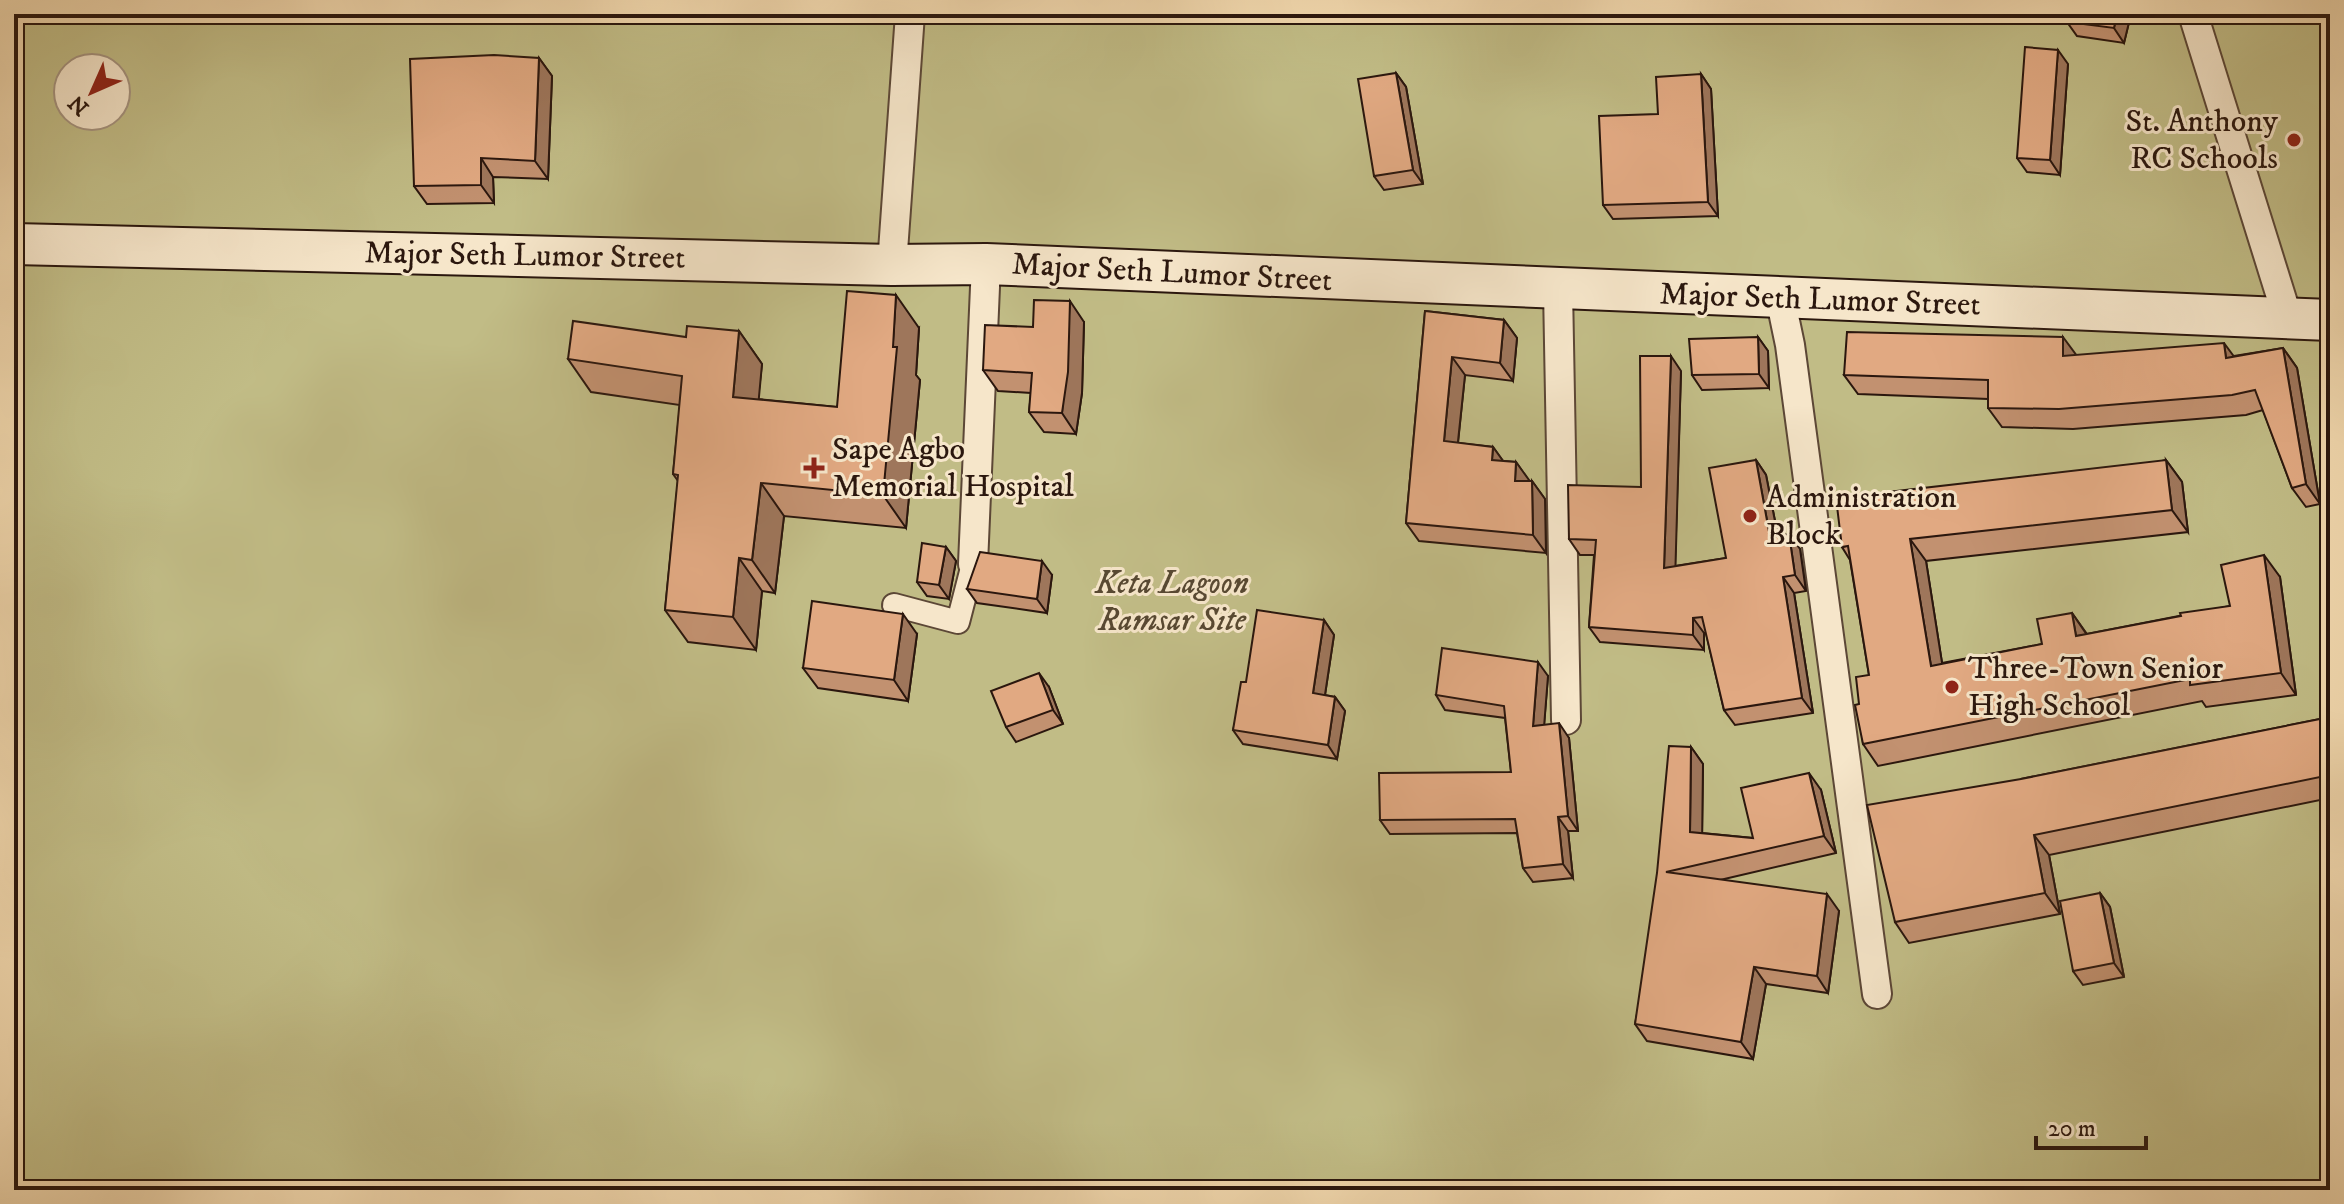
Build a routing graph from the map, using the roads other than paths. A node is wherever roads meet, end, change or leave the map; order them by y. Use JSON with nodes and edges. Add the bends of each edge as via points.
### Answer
{"nodes":[{"id":1,"x":910,"y":14,"type":"edge"},
{"id":2,"x":2193,"y":14,"type":"edge"},
{"id":3,"x":14,"y":244,"type":"edge"},
{"id":4,"x":986,"y":264,"type":"junction"},
{"id":5,"x":892,"y":265,"type":"junction"},
{"id":6,"x":1558,"y":289,"type":"junction"},
{"id":7,"x":1780,"y":297,"type":"junction"},
{"id":8,"x":2288,"y":319,"type":"junction"},
{"id":9,"x":2330,"y":320,"type":"edge"},
{"id":10,"x":973,"y":564,"type":"joint"},
{"id":11,"x":894,"y":605,"type":"dead end"},
{"id":12,"x":1566,"y":720,"type":"dead end"},
{"id":13,"x":1877,"y":994,"type":"dead end"}],
"edges":[{"from":1,"to":5,"type":"street"},
{"from":2,"to":8,"type":"street"},
{"from":3,"to":5,"type":"main road","name":"Major Seth Lumor Street"},
{"from":4,"to":5,"type":"main road","name":"Major Seth Lumor Street"},
{"from":4,"to":6,"type":"main road","name":"Major Seth Lumor Street"},
{"from":4,"to":10,"type":"street"},
{"from":6,"to":7,"type":"main road","name":"Major Seth Lumor Street"},
{"from":6,"to":12,"type":"street"},
{"from":7,"to":8,"type":"main road","name":"Major Seth Lumor Street"},
{"from":7,"to":13,"type":"street"},
{"from":8,"to":9,"type":"main road","name":"Major Seth Lumor Street"},
{"from":10,"to":11,"type":"street","via":[[958,622]]}]}
